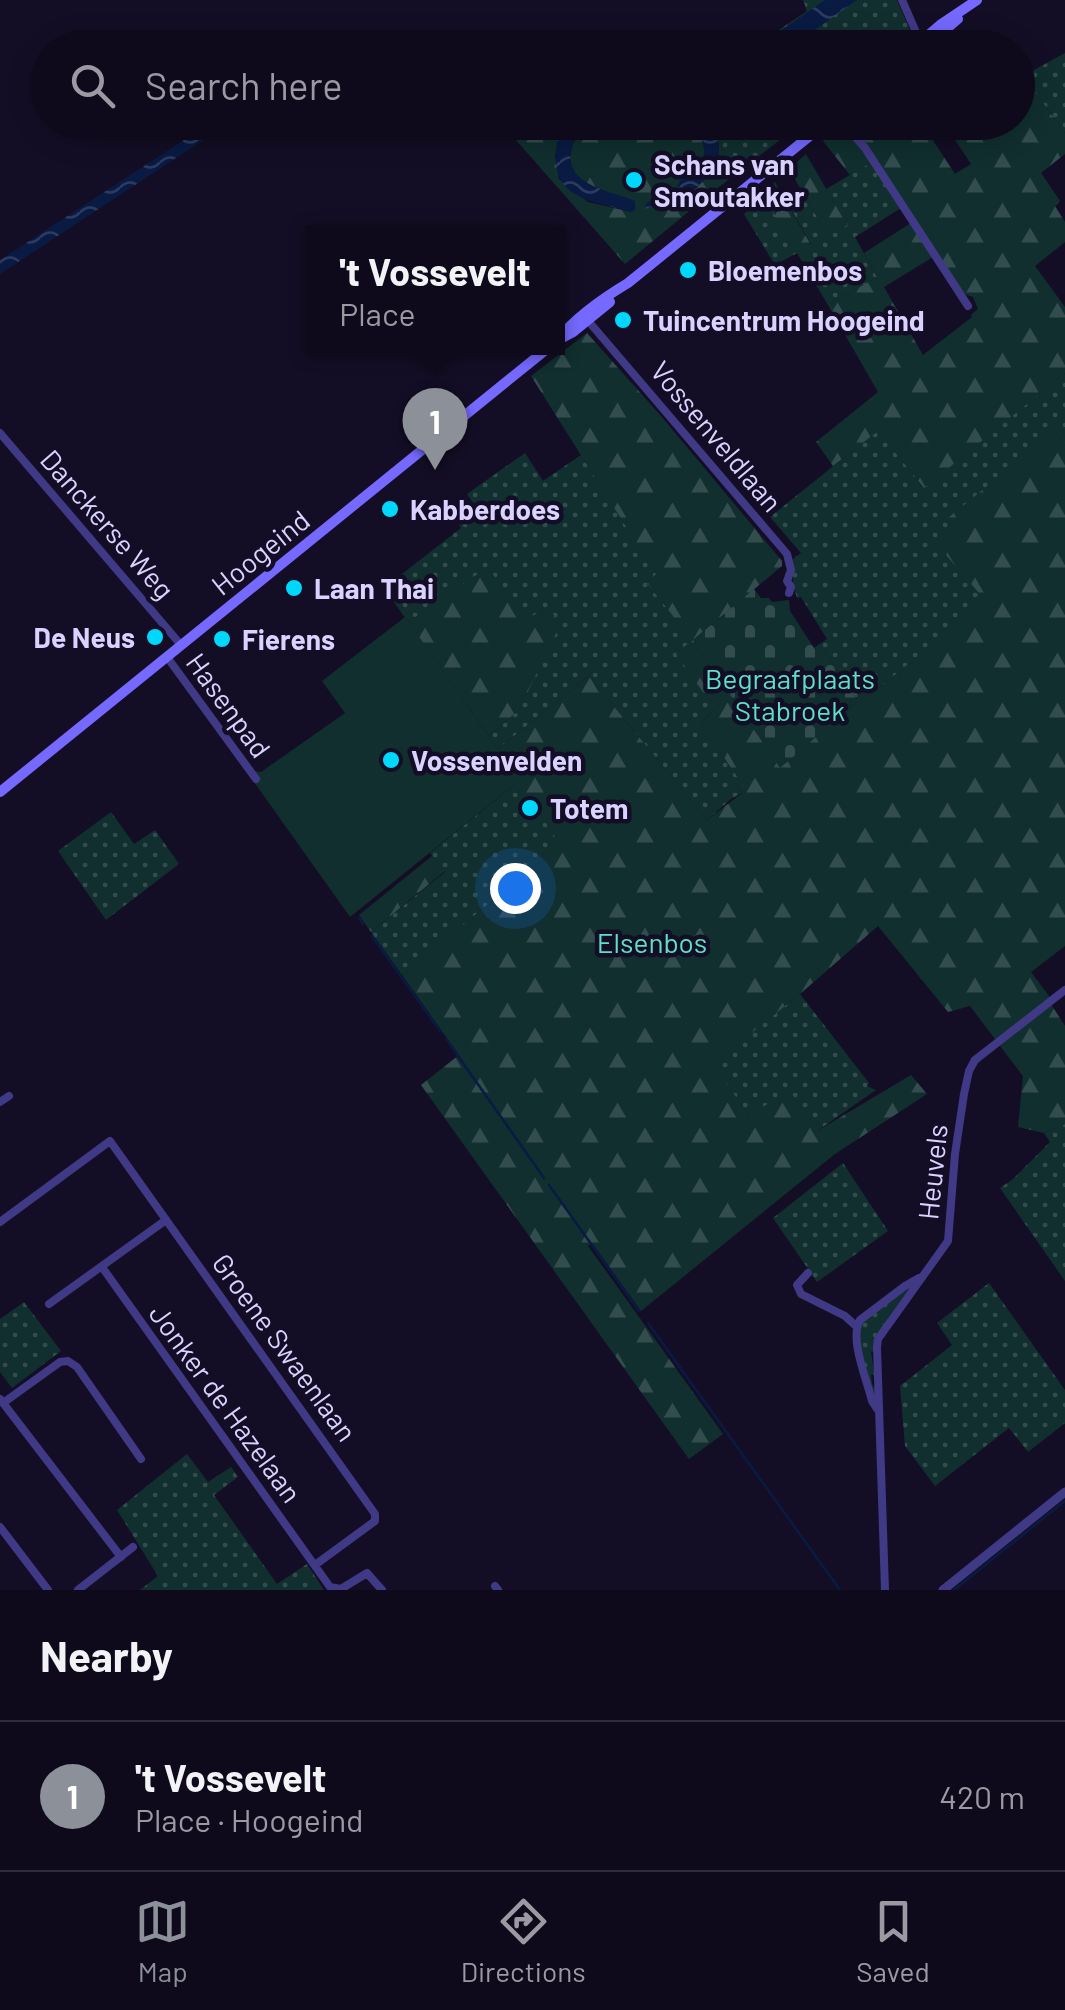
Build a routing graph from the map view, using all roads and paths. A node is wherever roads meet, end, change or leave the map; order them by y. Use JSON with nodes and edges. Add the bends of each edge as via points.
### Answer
{"nodes":[{"id":1,"x":902,"y":0,"type":"edge"},
{"id":2,"x":976,"y":0,"type":"edge"},
{"id":3,"x":914,"y":30,"type":"edge"},
{"id":4,"x":937,"y":30,"type":"edge"},
{"id":5,"x":805,"y":140,"type":"edge"},
{"id":6,"x":858,"y":140,"type":"edge"},
{"id":7,"x":968,"y":306,"type":"dead end"},
{"id":8,"x":586,"y":317,"type":"junction"},
{"id":9,"x":565,"y":330,"type":"edge"},
{"id":10,"x":539,"y":355,"type":"edge"},
{"id":11,"x":0,"y":433,"type":"edge"},
{"id":12,"x":789,"y":593,"type":"dead end"},
{"id":13,"x":181,"y":646,"type":"junction"},
{"id":14,"x":167,"y":657,"type":"junction"},
{"id":15,"x":256,"y":779,"type":"dead end"},
{"id":16,"x":0,"y":792,"type":"edge"},
{"id":17,"x":1065,"y":990,"type":"edge"},
{"id":18,"x":9,"y":1096,"type":"dead end"},
{"id":19,"x":0,"y":1102,"type":"edge"},
{"id":20,"x":166,"y":1220,"type":"junction"},
{"id":21,"x":0,"y":1222,"type":"edge"},
{"id":22,"x":102,"y":1266,"type":"junction"},
{"id":23,"x":808,"y":1273,"type":"dead end"},
{"id":24,"x":923,"y":1276,"type":"junction"},
{"id":25,"x":49,"y":1304,"type":"dead end"},
{"id":26,"x":856,"y":1326,"type":"junction"},
{"id":27,"x":2,"y":1401,"type":"edge"},
{"id":28,"x":878,"y":1411,"type":"junction"},
{"id":29,"x":141,"y":1459,"type":"dead end"},
{"id":30,"x":1065,"y":1492,"type":"edge"},
{"id":31,"x":0,"y":1527,"type":"edge"},
{"id":32,"x":133,"y":1547,"type":"dead end"},
{"id":33,"x":121,"y":1557,"type":"junction"},
{"id":34,"x":315,"y":1566,"type":"junction"},
{"id":35,"x":48,"y":1590,"type":"edge"},
{"id":36,"x":78,"y":1590,"type":"edge"},
{"id":37,"x":382,"y":1590,"type":"edge"},
{"id":38,"x":885,"y":1590,"type":"edge"},
{"id":39,"x":942,"y":1590,"type":"edge"}],
"edges":[{"from":1,"to":3,"type":"street"},
{"from":2,"to":4,"type":"main road"},
{"from":5,"to":8,"type":"main road"},
{"from":6,"to":7,"type":"street"},
{"from":8,"to":9,"type":"main road"},
{"from":8,"to":12,"type":"street","name":"Vossenveldlaan","via":[[787,554]]},
{"from":10,"to":13,"type":"main road","name":"Hoogeind"},
{"from":11,"to":13,"type":"street","name":"Danckerse Weg"},
{"from":13,"to":14,"type":"main road","name":"Hoogeind"},
{"from":14,"to":15,"type":"street","name":"Hasenpad"},
{"from":14,"to":16,"type":"main road","name":"Hoogeind"},
{"from":17,"to":24,"type":"street","name":"Heuvels","via":[[971,1066],[948,1241]]},
{"from":18,"to":19,"type":"street"},
{"from":20,"to":21,"type":"street","name":"Groene Swaenlaan","via":[[110,1141]]},
{"from":20,"to":22,"type":"street"},
{"from":20,"to":34,"type":"street","name":"Groene Swaenlaan","via":[[375,1514],[375,1521]]},
{"from":22,"to":25,"type":"street"},
{"from":22,"to":34,"type":"street","name":"Jonker de Hazelaan"},
{"from":23,"to":26,"type":"street","via":[[798,1285],[801,1294]]},
{"from":24,"to":26,"type":"street","name":"Heuvels"},
{"from":24,"to":28,"type":"street","name":"Heuvels","via":[[878,1339]]},
{"from":26,"to":28,"type":"street","name":"Heuvels"},
{"from":27,"to":29,"type":"street","via":[[68,1361]]},
{"from":27,"to":33,"type":"street"},
{"from":28,"to":38,"type":"street","name":"Heuvels"},
{"from":30,"to":39,"type":"street"},
{"from":31,"to":35,"type":"street"},
{"from":32,"to":33,"type":"street"},
{"from":33,"to":36,"type":"street"},
{"from":34,"to":37,"type":"street","via":[[332,1589],[367,1573]]}]}
